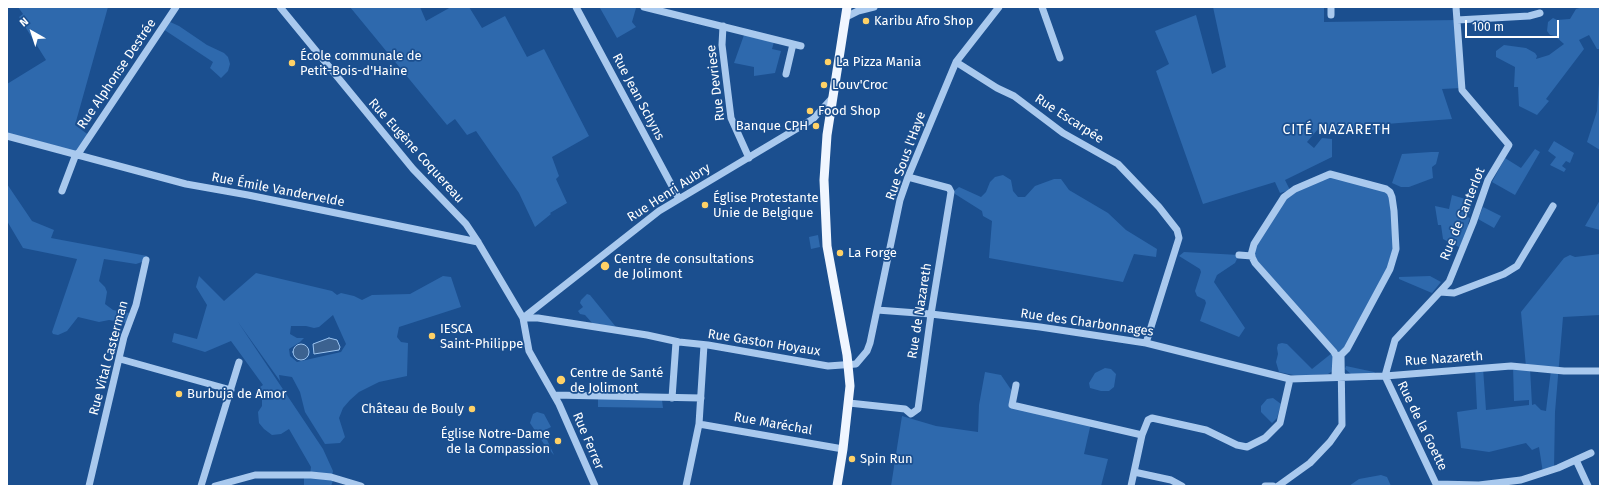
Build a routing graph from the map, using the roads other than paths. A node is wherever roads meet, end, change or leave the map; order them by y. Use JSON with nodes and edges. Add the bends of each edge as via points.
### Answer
{"nodes":[{"id":1,"x":176,"y":7,"type":"edge"},
{"id":2,"x":280,"y":7,"type":"edge"},
{"id":3,"x":576,"y":7,"type":"edge"},
{"id":4,"x":644,"y":7,"type":"edge"},
{"id":5,"x":847,"y":7,"type":"edge"},
{"id":6,"x":874,"y":7,"type":"edge"},
{"id":7,"x":999,"y":7,"type":"edge"},
{"id":8,"x":1042,"y":7,"type":"edge"},
{"id":9,"x":1456,"y":7,"type":"edge"},
{"id":10,"x":1540,"y":13,"type":"dead end"},
{"id":11,"x":846,"y":17,"type":"junction"},
{"id":12,"x":1457,"y":20,"type":"junction"},
{"id":13,"x":723,"y":26,"type":"junction"},
{"id":14,"x":793,"y":44,"type":"junction"},
{"id":15,"x":801,"y":46,"type":"dead end"},
{"id":16,"x":1060,"y":58,"type":"dead end"},
{"id":17,"x":956,"y":62,"type":"junction"},
{"id":18,"x":786,"y":74,"type":"dead end"},
{"id":19,"x":833,"y":97,"type":"junction"},
{"id":20,"x":7,"y":136,"type":"edge"},
{"id":21,"x":77,"y":154,"type":"junction"},
{"id":22,"x":749,"y":158,"type":"junction"},
{"id":23,"x":908,"y":177,"type":"junction"},
{"id":24,"x":62,"y":191,"type":"dead end"},
{"id":25,"x":679,"y":199,"type":"junction"},
{"id":26,"x":1553,"y":206,"type":"dead end"},
{"id":27,"x":478,"y":242,"type":"junction"},
{"id":28,"x":1239,"y":256,"type":"dead end"},
{"id":29,"x":1252,"y":256,"type":"junction"},
{"id":30,"x":146,"y":260,"type":"dead end"},
{"id":31,"x":1440,"y":292,"type":"junction"},
{"id":32,"x":878,"y":310,"type":"junction"},
{"id":33,"x":931,"y":314,"type":"junction"},
{"id":34,"x":523,"y":318,"type":"junction"},
{"id":35,"x":676,"y":342,"type":"junction"},
{"id":36,"x":1146,"y":343,"type":"junction"},
{"id":37,"x":704,"y":345,"type":"junction"},
{"id":38,"x":1339,"y":355,"type":"junction"},
{"id":39,"x":120,"y":359,"type":"junction"},
{"id":40,"x":239,"y":362,"type":"dead end"},
{"id":41,"x":848,"y":365,"type":"junction"},
{"id":42,"x":1600,"y":371,"type":"edge"},
{"id":43,"x":1338,"y":376,"type":"junction"},
{"id":44,"x":1385,"y":376,"type":"junction"},
{"id":45,"x":1290,"y":379,"type":"junction"},
{"id":46,"x":1016,"y":385,"type":"dead end"},
{"id":47,"x":231,"y":390,"type":"junction"},
{"id":48,"x":554,"y":395,"type":"junction"},
{"id":49,"x":672,"y":398,"type":"junction"},
{"id":50,"x":701,"y":398,"type":"junction"},
{"id":51,"x":849,"y":403,"type":"junction"},
{"id":52,"x":699,"y":424,"type":"junction"},
{"id":53,"x":1142,"y":435,"type":"junction"},
{"id":54,"x":843,"y":449,"type":"junction"},
{"id":55,"x":1591,"y":453,"type":"dead end"},
{"id":56,"x":1576,"y":460,"type":"junction"},
{"id":57,"x":1134,"y":472,"type":"junction"},
{"id":58,"x":240,"y":478,"type":"junction"},
{"id":59,"x":1437,"y":485,"type":"edge"},
{"id":60,"x":1587,"y":485,"type":"edge"},
{"id":61,"x":88,"y":486,"type":"edge"},
{"id":62,"x":201,"y":486,"type":"edge"},
{"id":63,"x":215,"y":486,"type":"edge"},
{"id":64,"x":240,"y":486,"type":"edge"},
{"id":65,"x":361,"y":486,"type":"edge"},
{"id":66,"x":595,"y":486,"type":"edge"},
{"id":67,"x":686,"y":486,"type":"edge"},
{"id":68,"x":837,"y":486,"type":"edge"},
{"id":69,"x":1131,"y":486,"type":"edge"},
{"id":70,"x":1182,"y":486,"type":"edge"},
{"id":71,"x":1265,"y":486,"type":"edge"},
{"id":72,"x":1273,"y":486,"type":"edge"},
{"id":73,"x":1278,"y":486,"type":"edge"}],
"edges":[{"from":1,"to":21,"type":"street","name":"Rue Alphonse Destrée"},
{"from":2,"to":27,"type":"street","name":"Rue Eugène Coquereau","via":[[413,169],[466,224]]},
{"from":3,"to":25,"type":"street","name":"Rue Jean Schyns"},
{"from":4,"to":13,"type":"street"},
{"from":5,"to":11,"type":"main road"},
{"from":6,"to":11,"type":"street"},
{"from":7,"to":17,"type":"street","name":"Rue Sous l'Haye"},
{"from":8,"to":16,"type":"street"},
{"from":9,"to":12,"type":"street"},
{"from":10,"to":12,"type":"street","via":[[1529,16]]},
{"from":11,"to":19,"type":"main road"},
{"from":12,"to":31,"type":"street","name":"Rue de Canterlot","via":[[1462,90],[1509,145],[1488,180],[1449,282]]},
{"from":13,"to":14,"type":"street"},
{"from":13,"to":22,"type":"street","name":"Rue Devriese","via":[[722,45],[730,118]]},
{"from":14,"to":15,"type":"street"},
{"from":14,"to":18,"type":"street"},
{"from":17,"to":23,"type":"street","name":"Rue Sous l'Haye"},
{"from":17,"to":36,"type":"street","name":"Rue Escarpée","via":[[1014,96],[1063,133],[1118,164],[1154,200],[1178,230],[1179,238]]},
{"from":19,"to":22,"type":"street","name":"Rue Henri Aubry","via":[[813,119]]},
{"from":19,"to":41,"type":"main road","via":[[824,157],[824,214],[831,273]]},
{"from":20,"to":21,"type":"street","name":"Rue Émile Vandervelde"},
{"from":21,"to":24,"type":"street"},
{"from":21,"to":27,"type":"street","name":"Rue Émile Vandervelde","via":[[186,184]]},
{"from":22,"to":25,"type":"street","name":"Rue Henri Aubry"},
{"from":23,"to":32,"type":"street","name":"Rue Sous l'Haye","via":[[900,200]]},
{"from":23,"to":33,"type":"street","name":"Rue de Nazareth","via":[[951,190]]},
{"from":25,"to":34,"type":"street","name":"Rue Henri Aubry","via":[[640,225]]},
{"from":26,"to":31,"type":"street","via":[[1517,266],[1504,274],[1454,293]]},
{"from":27,"to":34,"type":"street","name":"Rue Eugène Coquereau"},
{"from":28,"to":29,"type":"street"},
{"from":29,"to":38,"type":"street"},
{"from":29,"to":38,"type":"street","via":[[1254,244],[1284,197],[1322,176],[1336,175],[1390,192],[1396,249],[1393,263],[1348,349]]},
{"from":30,"to":39,"type":"street","name":"Rue Vital Casterman"},
{"from":31,"to":44,"type":"street","name":"Rue de Canterlot","via":[[1395,340]]},
{"from":32,"to":33,"type":"street","name":"Rue des Charbonnages"},
{"from":32,"to":41,"type":"street","name":"Rue Sous l'Haye","via":[[867,351],[856,364]]},
{"from":33,"to":36,"type":"street","name":"Rue des Charbonnages"},
{"from":33,"to":51,"type":"street","name":"Rue de Nazareth","via":[[918,409],[911,414],[905,410]]},
{"from":34,"to":35,"type":"street","name":"Rue Gaston Hoyaux","via":[[538,318],[647,335]]},
{"from":34,"to":48,"type":"street","name":"Rue Ferrer","via":[[529,351]]},
{"from":35,"to":37,"type":"street","name":"Rue Gaston Hoyaux"},
{"from":35,"to":49,"type":"street"},
{"from":36,"to":45,"type":"street","name":"Rue des Charbonnages"},
{"from":37,"to":41,"type":"street","name":"Rue Gaston Hoyaux","via":[[828,366]]},
{"from":37,"to":50,"type":"street"},
{"from":38,"to":43,"type":"street"},
{"from":39,"to":47,"type":"street"},
{"from":39,"to":61,"type":"street","name":"Rue Vital Casterman"},
{"from":40,"to":47,"type":"street"},
{"from":41,"to":51,"type":"main road"},
{"from":42,"to":44,"type":"street","name":"Rue Nazareth","via":[[1564,371],[1511,366]]},
{"from":43,"to":44,"type":"street","name":"Rue Nazareth"},
{"from":43,"to":45,"type":"street","name":"Rue Nazareth"},
{"from":43,"to":73,"type":"street","via":[[1342,424],[1330,442],[1310,463]]},
{"from":44,"to":59,"type":"street","name":"Rue de la Goette"},
{"from":45,"to":53,"type":"street","via":[[1280,423],[1266,438],[1247,447],[1206,430],[1152,418],[1145,422]]},
{"from":46,"to":53,"type":"street","via":[[1011,408]]},
{"from":47,"to":62,"type":"street"},
{"from":48,"to":49,"type":"street"},
{"from":48,"to":66,"type":"street","name":"Rue Ferrer"},
{"from":49,"to":50,"type":"street"},
{"from":50,"to":52,"type":"street"},
{"from":51,"to":54,"type":"main road"},
{"from":52,"to":54,"type":"street","name":"Rue Maréchal"},
{"from":52,"to":67,"type":"street"},
{"from":53,"to":57,"type":"street"},
{"from":54,"to":68,"type":"main road"},
{"from":55,"to":56,"type":"street"},
{"from":56,"to":59,"type":"street","via":[[1504,483]]},
{"from":56,"to":60,"type":"street"},
{"from":57,"to":69,"type":"street"},
{"from":57,"to":70,"type":"street","via":[[1171,480]]},
{"from":58,"to":63,"type":"street"},
{"from":58,"to":64,"type":"street"},
{"from":58,"to":65,"type":"street","via":[[255,475],[311,475],[331,477]]},
{"from":71,"to":72,"type":"street"}]}
